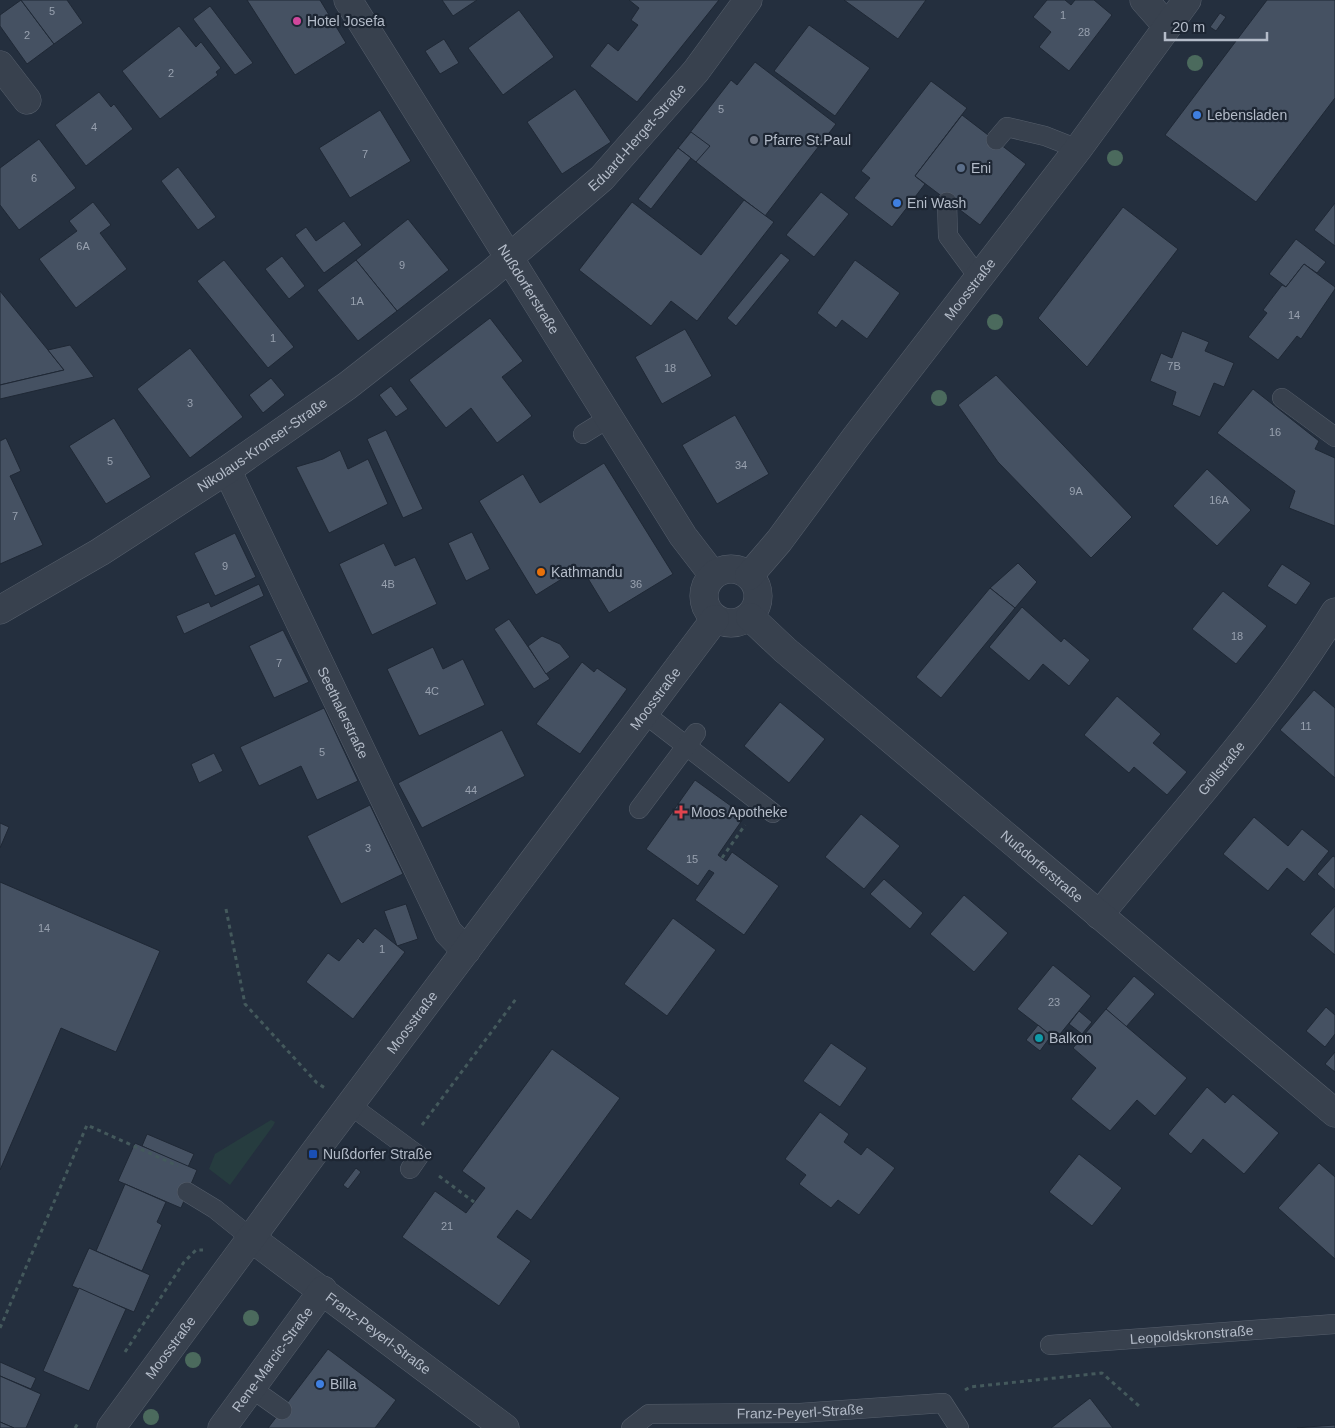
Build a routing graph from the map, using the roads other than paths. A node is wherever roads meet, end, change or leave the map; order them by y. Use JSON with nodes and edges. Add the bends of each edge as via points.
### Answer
{"nodes":[{"id":1,"x":348,"y":0,"type":"edge"},
{"id":2,"x":748,"y":0,"type":"edge"},
{"id":3,"x":1144,"y":0,"type":"edge"},
{"id":4,"x":1187,"y":0,"type":"edge"},
{"id":5,"x":1167,"y":26,"type":"junction"},
{"id":6,"x":0,"y":65,"type":"edge"},
{"id":7,"x":27,"y":100,"type":"dead end"},
{"id":8,"x":996,"y":140,"type":"dead end"},
{"id":9,"x":1078,"y":149,"type":"junction"},
{"id":10,"x":947,"y":202,"type":"dead end"},
{"id":11,"x":509,"y":259,"type":"junction"},
{"id":12,"x":978,"y":278,"type":"junction"},
{"id":13,"x":1282,"y":398,"type":"dead end"},
{"id":14,"x":609,"y":418,"type":"junction"},
{"id":15,"x":583,"y":434,"type":"dead end"},
{"id":16,"x":1335,"y":436,"type":"edge"},
{"id":17,"x":227,"y":470,"type":"junction"},
{"id":18,"x":713,"y":575,"type":"junction"},
{"id":19,"x":749,"y":576,"type":"junction"},
{"id":20,"x":0,"y":610,"type":"edge"},
{"id":21,"x":1335,"y":612,"type":"edge"},
{"id":22,"x":750,"y":618,"type":"junction"},
{"id":23,"x":715,"y":619,"type":"junction"},
{"id":24,"x":645,"y":714,"type":"junction"},
{"id":25,"x":692,"y":739,"type":"junction"},
{"id":26,"x":640,"y":809,"type":"dead end"},
{"id":27,"x":773,"y":813,"type":"dead end"},
{"id":28,"x":1098,"y":915,"type":"junction"},
{"id":29,"x":466,"y":951,"type":"junction"},
{"id":30,"x":350,"y":1105,"type":"junction"},
{"id":31,"x":1335,"y":1113,"type":"edge"},
{"id":32,"x":414,"y":1162,"type":"road end"},
{"id":33,"x":187,"y":1192,"type":"dead end"},
{"id":34,"x":251,"y":1238,"type":"junction"},
{"id":35,"x":324,"y":1290,"type":"junction"},
{"id":36,"x":1335,"y":1324,"type":"edge"},
{"id":37,"x":1050,"y":1346,"type":"dead end"},
{"id":38,"x":251,"y":1388,"type":"junction"},
{"id":39,"x":282,"y":1410,"type":"dead end"},
{"id":40,"x":111,"y":1428,"type":"edge"},
{"id":41,"x":222,"y":1428,"type":"edge"},
{"id":42,"x":505,"y":1428,"type":"edge"},
{"id":43,"x":631,"y":1428,"type":"edge"},
{"id":44,"x":959,"y":1428,"type":"edge"}],
"edges":[{"from":1,"to":11,"type":"street","name":"Nußdorferstraße"},
{"from":2,"to":11,"type":"street","name":"Eduard-Herget-Straße","via":[[696,71],[602,178]]},
{"from":3,"to":5,"type":"street"},
{"from":4,"to":5,"type":"street","name":"Moosstraße"},
{"from":5,"to":9,"type":"street","name":"Moosstraße"},
{"from":6,"to":7,"type":"street"},
{"from":8,"to":9,"type":"lane","via":[[1007,127],[1045,136]]},
{"from":9,"to":12,"type":"street","name":"Moosstraße"},
{"from":10,"to":12,"type":"lane","via":[[948,236]]},
{"from":11,"to":14,"type":"street","name":"Nußdorferstraße"},
{"from":11,"to":17,"type":"street","name":"Nikolaus-Kronser-Straße","via":[[338,392]]},
{"from":12,"to":19,"type":"street","name":"Moosstraße"},
{"from":13,"to":16,"type":"lane"},
{"from":14,"to":15,"type":"lane"},
{"from":14,"to":18,"type":"street","name":"Nußdorferstraße","via":[[684,536]]},
{"from":17,"to":20,"type":"street","name":"Nikolaus-Kronser-Straße","via":[[100,552]]},
{"from":17,"to":29,"type":"street","name":"Seethalerstraße","via":[[448,932]]},
{"from":18,"to":19,"type":"street","via":[[724,569],[737,569]]},
{"from":18,"to":23,"type":"street","via":[[704,589],[705,606]]},
{"from":19,"to":22,"type":"street","via":[[758,587],[758,602]]},
{"from":21,"to":28,"type":"street","name":"Göllstraße","via":[[1266,711]]},
{"from":22,"to":23,"type":"street","via":[[741,623],[727,624]]},
{"from":22,"to":28,"type":"street","name":"Nußdorferstraße"},
{"from":23,"to":24,"type":"street","name":"Moosstraße"},
{"from":24,"to":25,"type":"lane"},
{"from":24,"to":29,"type":"street","name":"Moosstraße"},
{"from":25,"to":26,"type":"lane"},
{"from":25,"to":27,"type":"lane"},
{"from":28,"to":31,"type":"street","name":"Nußdorferstraße"},
{"from":29,"to":30,"type":"street","name":"Moosstraße"},
{"from":30,"to":32,"type":"lane"},
{"from":30,"to":34,"type":"street","name":"Moosstraße"},
{"from":33,"to":34,"type":"lane","via":[[215,1209]]},
{"from":34,"to":35,"type":"street","name":"Franz-Peyerl-Straße"},
{"from":34,"to":40,"type":"street","name":"Moosstraße"},
{"from":35,"to":38,"type":"street","name":"Rene-Marcic-Straße"},
{"from":35,"to":42,"type":"street","name":"Franz-Peyerl-Straße"},
{"from":36,"to":37,"type":"lane","name":"Leopoldskronstraße"},
{"from":38,"to":39,"type":"lane"},
{"from":38,"to":41,"type":"street","name":"Rene-Marcic-Straße"},
{"from":43,"to":44,"type":"lane","name":"Franz-Peyerl-Straße","via":[[649,1414],[800,1413],[943,1403]]}]}
